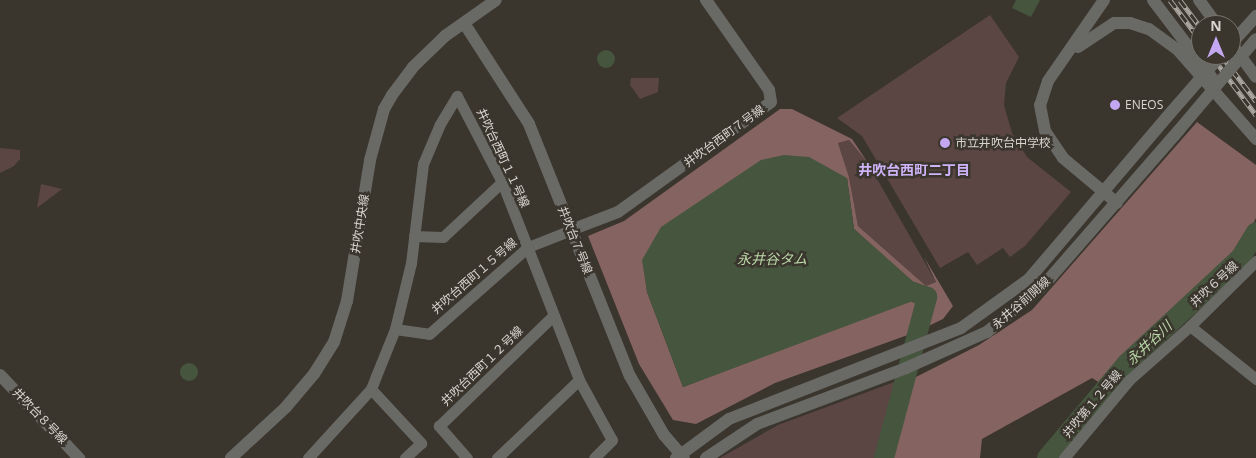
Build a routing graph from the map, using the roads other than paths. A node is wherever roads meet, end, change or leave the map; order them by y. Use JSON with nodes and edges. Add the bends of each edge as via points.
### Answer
{"nodes":[{"id":1,"x":496,"y":0,"type":"edge"},
{"id":2,"x":706,"y":0,"type":"edge"},
{"id":3,"x":1104,"y":0,"type":"edge"},
{"id":4,"x":1153,"y":0,"type":"edge"},
{"id":5,"x":1200,"y":0,"type":"edge"},
{"id":6,"x":1210,"y":15,"type":"edge"},
{"id":7,"x":1256,"y":16,"type":"edge"},
{"id":8,"x":464,"y":22,"type":"junction"},
{"id":9,"x":1241,"y":33,"type":"edge"},
{"id":10,"x":1256,"y":39,"type":"edge"},
{"id":11,"x":1072,"y":51,"type":"junction"},
{"id":12,"x":1241,"y":57,"type":"edge"},
{"id":13,"x":1212,"y":65,"type":"edge"},
{"id":14,"x":1256,"y":77,"type":"edge"},
{"id":15,"x":1256,"y":134,"type":"edge"},
{"id":16,"x":1256,"y":139,"type":"edge"},
{"id":17,"x":502,"y":182,"type":"junction"},
{"id":18,"x":1102,"y":190,"type":"junction"},
{"id":19,"x":1117,"y":203,"type":"junction"},
{"id":20,"x":572,"y":230,"type":"junction"},
{"id":21,"x":414,"y":236,"type":"junction"},
{"id":22,"x":528,"y":247,"type":"junction"},
{"id":23,"x":1256,"y":261,"type":"edge"},
{"id":24,"x":553,"y":316,"type":"junction"},
{"id":25,"x":1190,"y":326,"type":"junction"},
{"id":26,"x":395,"y":330,"type":"junction"},
{"id":27,"x":0,"y":375,"type":"edge"},
{"id":28,"x":579,"y":380,"type":"junction"},
{"id":29,"x":1256,"y":380,"type":"edge"},
{"id":30,"x":371,"y":389,"type":"junction"},
{"id":31,"x":680,"y":457,"type":"edge"},
{"id":32,"x":79,"y":458,"type":"edge"},
{"id":33,"x":232,"y":458,"type":"edge"},
{"id":34,"x":308,"y":458,"type":"edge"},
{"id":35,"x":405,"y":458,"type":"edge"},
{"id":36,"x":467,"y":458,"type":"edge"},
{"id":37,"x":497,"y":458,"type":"edge"},
{"id":38,"x":594,"y":458,"type":"edge"},
{"id":39,"x":706,"y":458,"type":"edge"},
{"id":40,"x":1064,"y":458,"type":"edge"}],
"edges":[{"from":1,"to":8,"type":"street","name":"井吹中央線"},
{"from":2,"to":20,"type":"street","name":"井吹台西町７号線","via":[[769,90],[771,102],[618,212]]},
{"from":3,"to":11,"type":"street"},
{"from":4,"to":15,"type":"street"},
{"from":5,"to":6,"type":"street"},
{"from":7,"to":9,"type":"street","bridge":true},
{"from":8,"to":20,"type":"street","name":"井吹台７号線","via":[[529,124]]},
{"from":8,"to":33,"type":"street","name":"井吹中央線","via":[[413,67],[384,109],[370,160],[347,301],[334,342],[314,374],[286,407]]},
{"from":10,"to":19,"type":"street","name":"永井谷前開線","bridge":true},
{"from":11,"to":16,"type":"street","via":[[1114,24],[1130,23],[1149,29],[1177,49]]},
{"from":11,"to":18,"type":"street","via":[[1048,81],[1040,105],[1045,131],[1063,158]]},
{"from":12,"to":14,"type":"street"},
{"from":13,"to":18,"type":"street","name":"永井谷前開線","bridge":true},
{"from":17,"to":21,"type":"street","via":[[444,237]]},
{"from":17,"to":21,"type":"street","name":"井吹台西町１１号線","via":[[457,96],[440,124],[423,164]]},
{"from":17,"to":22,"type":"street","name":"井吹台西町１１号線"},
{"from":18,"to":19,"type":"street"},
{"from":18,"to":31,"type":"street","name":"永井谷前開線","via":[[1029,279],[961,328],[730,419]]},
{"from":19,"to":39,"type":"street","name":"永井谷前開線","via":[[1043,286],[987,332],[906,368],[757,424]]},
{"from":20,"to":22,"type":"street","name":"井吹台西町１５号線"},
{"from":20,"to":31,"type":"street","name":"井吹台７号線","via":[[630,376],[664,436]]},
{"from":21,"to":26,"type":"street","name":"井吹台西町１１号線"},
{"from":22,"to":24,"type":"street","name":"井吹台西町１１号線"},
{"from":22,"to":26,"type":"street","name":"井吹台西町１５号線","via":[[429,334]]},
{"from":23,"to":25,"type":"street","name":"井吹６号線"},
{"from":24,"to":28,"type":"street","name":"井吹台西町１１号線"},
{"from":24,"to":36,"type":"street","name":"井吹台西町１２号線","via":[[439,426]]},
{"from":25,"to":29,"type":"street"},
{"from":25,"to":40,"type":"street","name":"井吹第１２号線","via":[[1129,380]]},
{"from":26,"to":30,"type":"street","name":"井吹台西町１１号線"},
{"from":27,"to":32,"type":"street","name":"井吹台８号線"},
{"from":28,"to":37,"type":"street"},
{"from":28,"to":38,"type":"street","name":"井吹台西町１１号線","via":[[612,440]]},
{"from":30,"to":34,"type":"street","name":"井吹台西町１１号線"},
{"from":30,"to":35,"type":"street","via":[[421,443]]}]}
